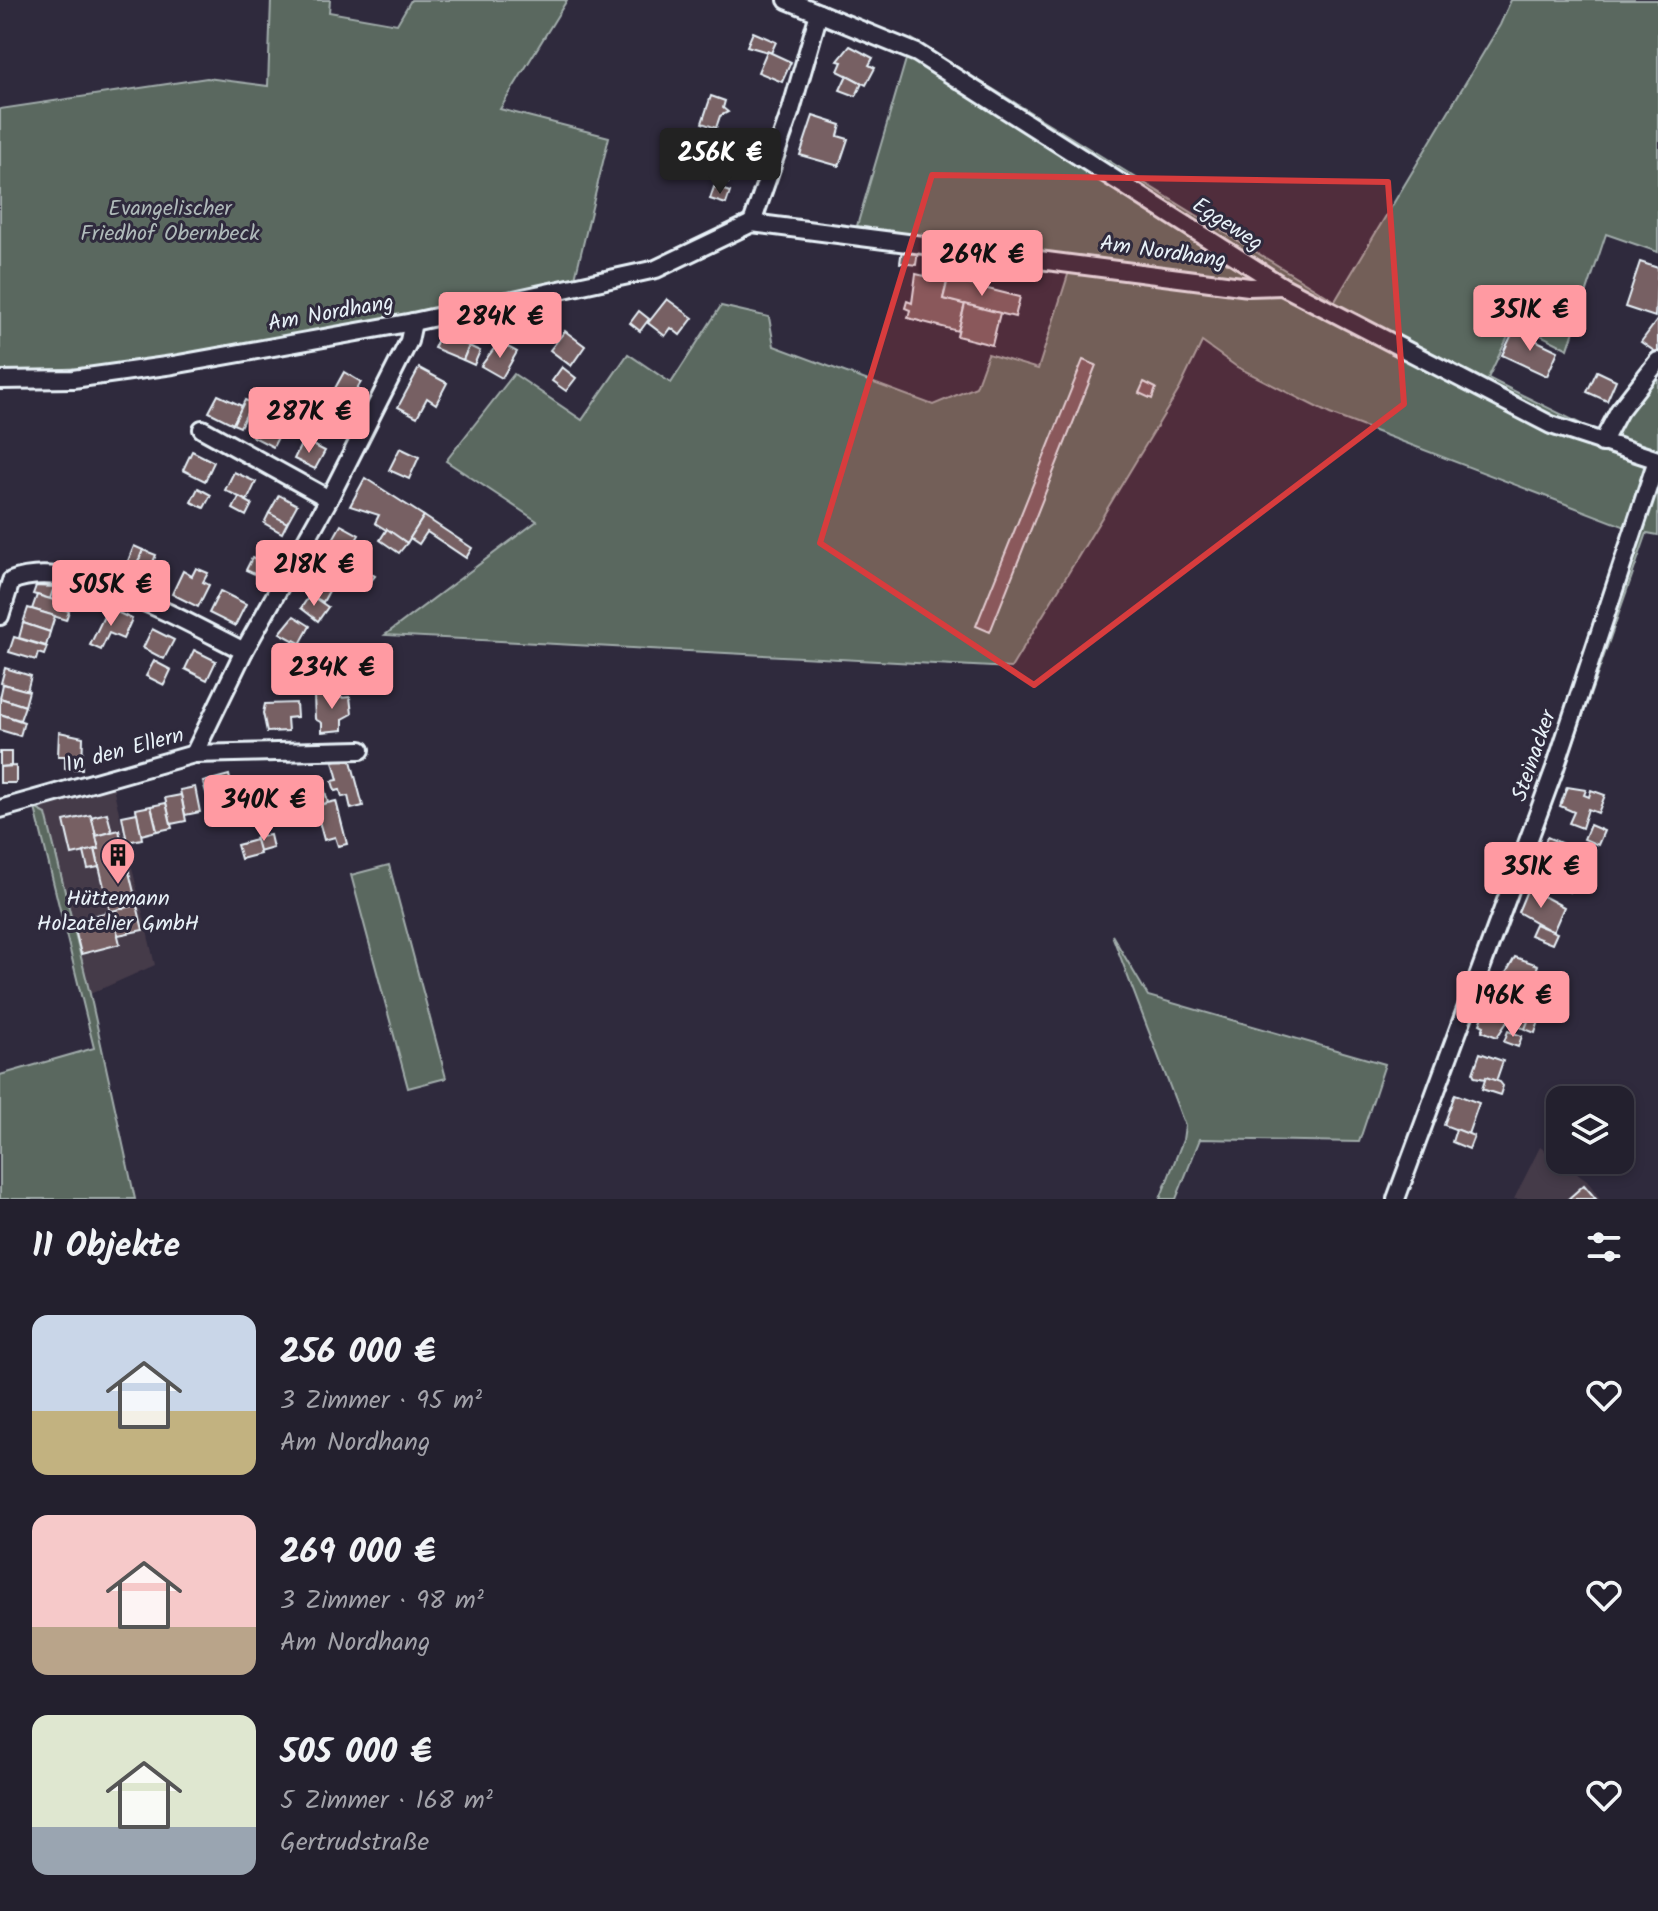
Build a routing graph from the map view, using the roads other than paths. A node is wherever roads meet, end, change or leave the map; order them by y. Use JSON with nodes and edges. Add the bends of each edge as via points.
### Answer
{"nodes":[{"id":1,"x":787,"y":0,"type":"edge"},
{"id":2,"x":819,"y":13,"type":"junction"},
{"id":3,"x":752,"y":223,"type":"junction"},
{"id":4,"x":1282,"y":286,"type":"junction"},
{"id":5,"x":413,"y":322,"type":"junction"},
{"id":6,"x":1658,"y":361,"type":"edge"},
{"id":7,"x":0,"y":380,"type":"edge"},
{"id":8,"x":202,"y":429,"type":"dead end"},
{"id":9,"x":1602,"y":443,"type":"junction"},
{"id":10,"x":1658,"y":460,"type":"edge"},
{"id":11,"x":329,"y":499,"type":"junction"},
{"id":12,"x":0,"y":616,"type":"edge"},
{"id":13,"x":244,"y":651,"type":"junction"},
{"id":14,"x":361,"y":750,"type":"dead end"},
{"id":15,"x":194,"y":754,"type":"junction"},
{"id":16,"x":0,"y":809,"type":"edge"},
{"id":17,"x":1396,"y":1199,"type":"edge"}],
"edges":[{"from":1,"to":2,"type":"street","name":"Eggeweg"},
{"from":2,"to":3,"type":"street"},
{"from":2,"to":4,"type":"street","name":"Eggeweg","via":[[917,53]]},
{"from":3,"to":4,"type":"street","name":"Am Nordhang","via":[[1249,287]]},
{"from":3,"to":5,"type":"street","name":"Am Nordhang","via":[[656,269]]},
{"from":4,"to":9,"type":"street","name":"Eggeweg","via":[[1551,425]]},
{"from":5,"to":7,"type":"street","name":"Am Nordhang","via":[[173,365],[73,379]]},
{"from":5,"to":11,"type":"street","via":[[409,341]]},
{"from":6,"to":9,"type":"street","via":[[1619,411]]},
{"from":8,"to":11,"type":"street"},
{"from":9,"to":10,"type":"street","name":"Eggeweg"},
{"from":10,"to":17,"type":"street","name":"Steinacker","via":[[1555,768]]},
{"from":11,"to":13,"type":"street"},
{"from":12,"to":13,"type":"street","via":[[11,581],[25,575],[106,584]]},
{"from":13,"to":15,"type":"street"},
{"from":14,"to":15,"type":"street","name":"In den Ellern"},
{"from":15,"to":16,"type":"street","name":"In den Ellern"}]}
